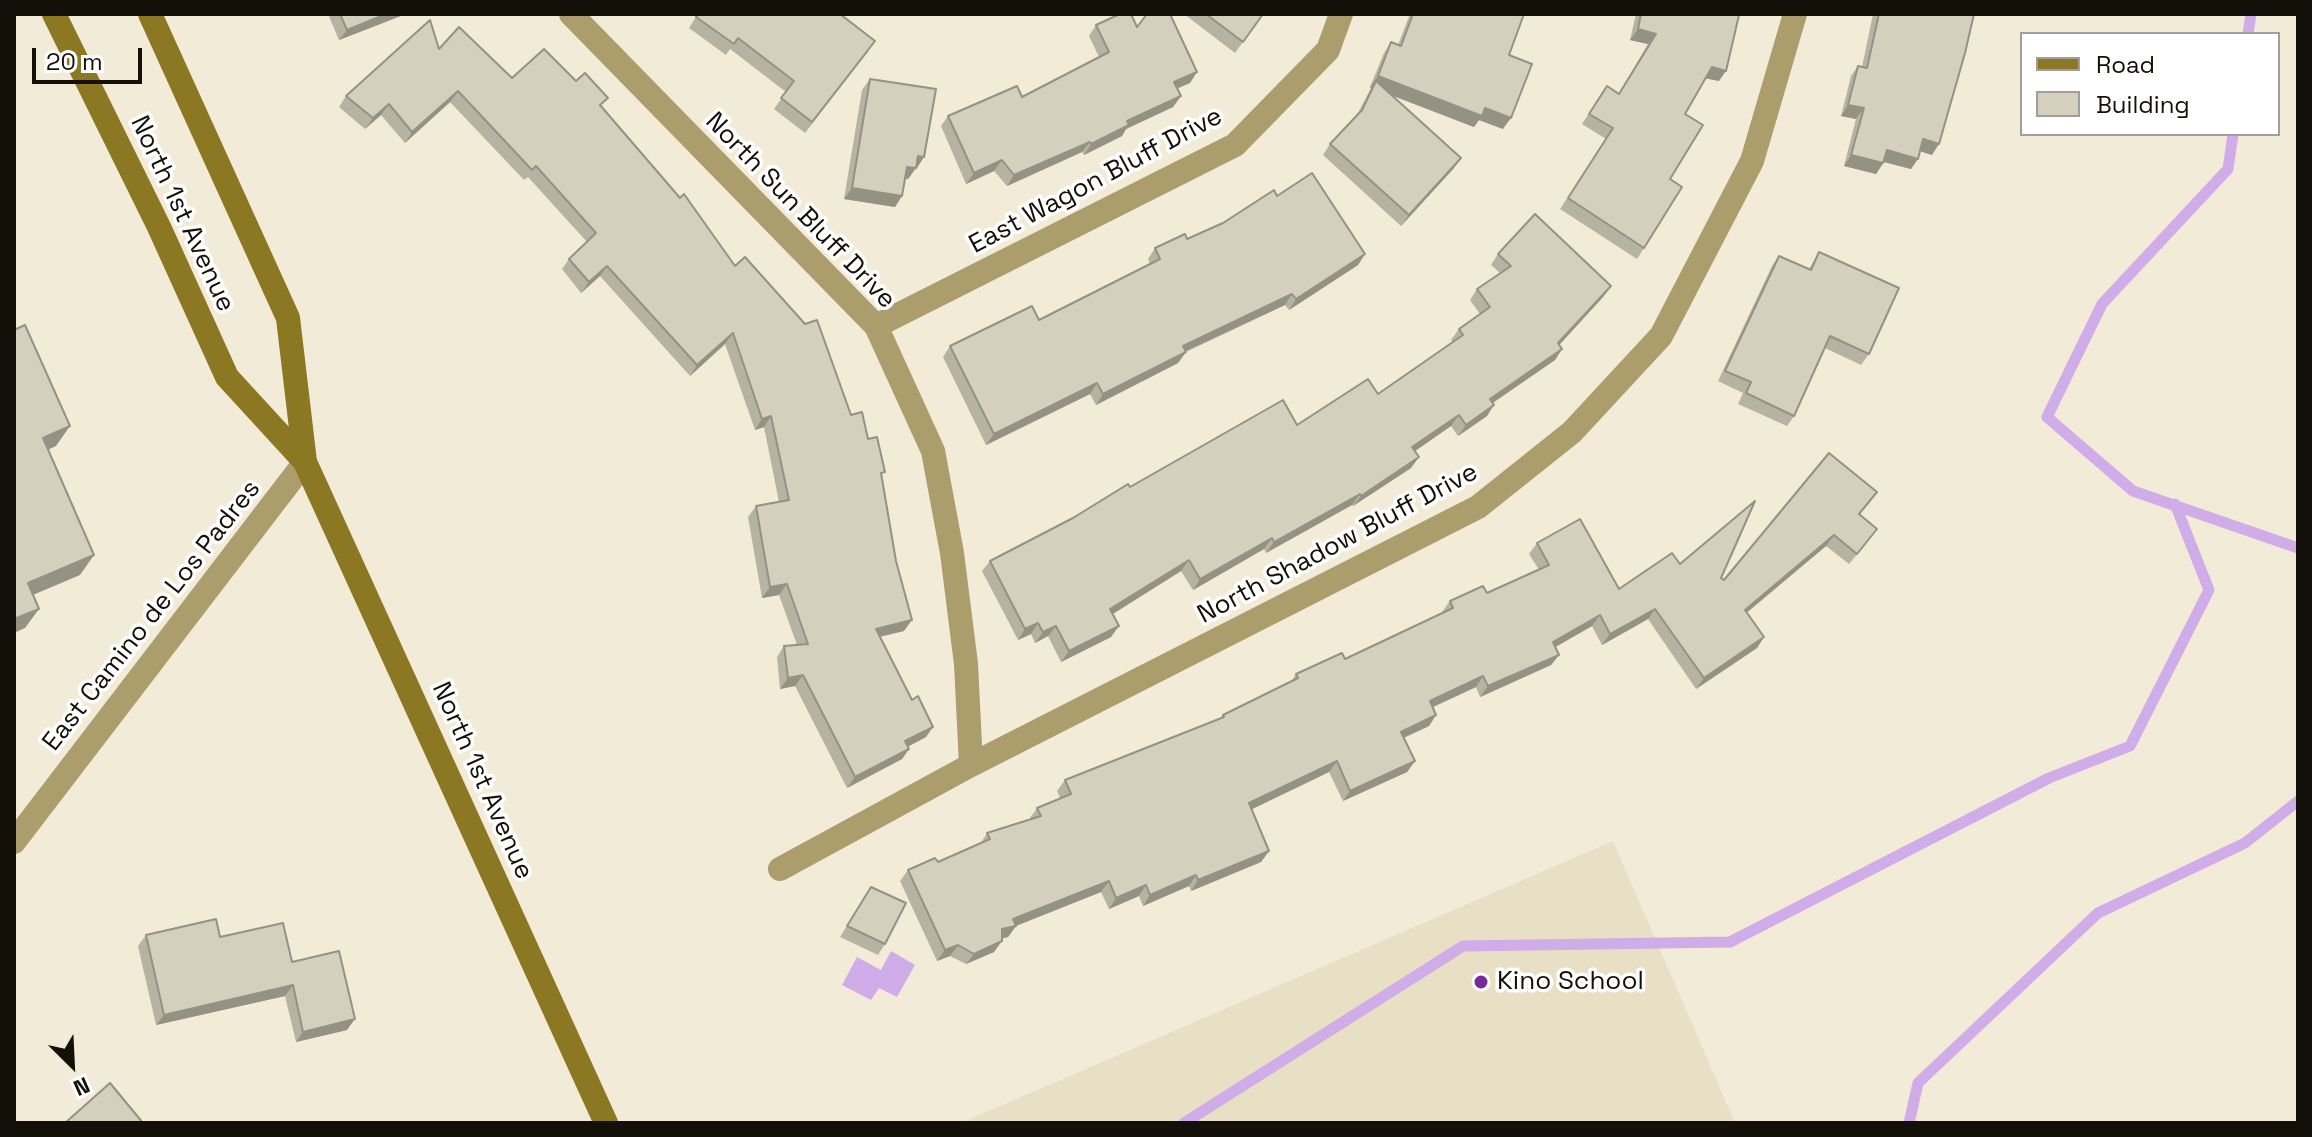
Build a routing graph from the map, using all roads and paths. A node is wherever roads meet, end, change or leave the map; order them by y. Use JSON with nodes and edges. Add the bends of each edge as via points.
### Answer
{"nodes":[{"id":1,"x":54,"y":14,"type":"edge"},
{"id":2,"x":150,"y":14,"type":"edge"},
{"id":3,"x":571,"y":14,"type":"edge"},
{"id":4,"x":1341,"y":14,"type":"edge"},
{"id":5,"x":1795,"y":14,"type":"edge"},
{"id":6,"x":876,"y":326,"type":"junction"},
{"id":7,"x":305,"y":462,"type":"junction"},
{"id":8,"x":971,"y":765,"type":"junction"},
{"id":9,"x":14,"y":842,"type":"edge"},
{"id":10,"x":780,"y":869,"type":"dead end"},
{"id":11,"x":606,"y":1123,"type":"edge"}],
"edges":[{"from":1,"to":7,"type":"main road","name":"North 1st Avenue","via":[[227,377]]},
{"from":2,"to":7,"type":"main road","name":"North 1st Avenue","via":[[288,318]]},
{"from":3,"to":6,"type":"street","name":"North Sun Bluff Drive"},
{"from":4,"to":6,"type":"street","name":"East Wagon Bluff Drive","via":[[1328,50],[1235,145]]},
{"from":5,"to":8,"type":"street","name":"North Shadow Bluff Drive","via":[[1752,161],[1661,336],[1572,432],[1478,507]]},
{"from":6,"to":8,"type":"street","name":"North Sun Bluff Drive","via":[[933,451],[966,664]]},
{"from":7,"to":9,"type":"street","name":"East Camino de Los Padres"},
{"from":7,"to":11,"type":"main road","name":"North 1st Avenue"},
{"from":8,"to":10,"type":"street","name":"North Shadow Bluff Drive"}]}
